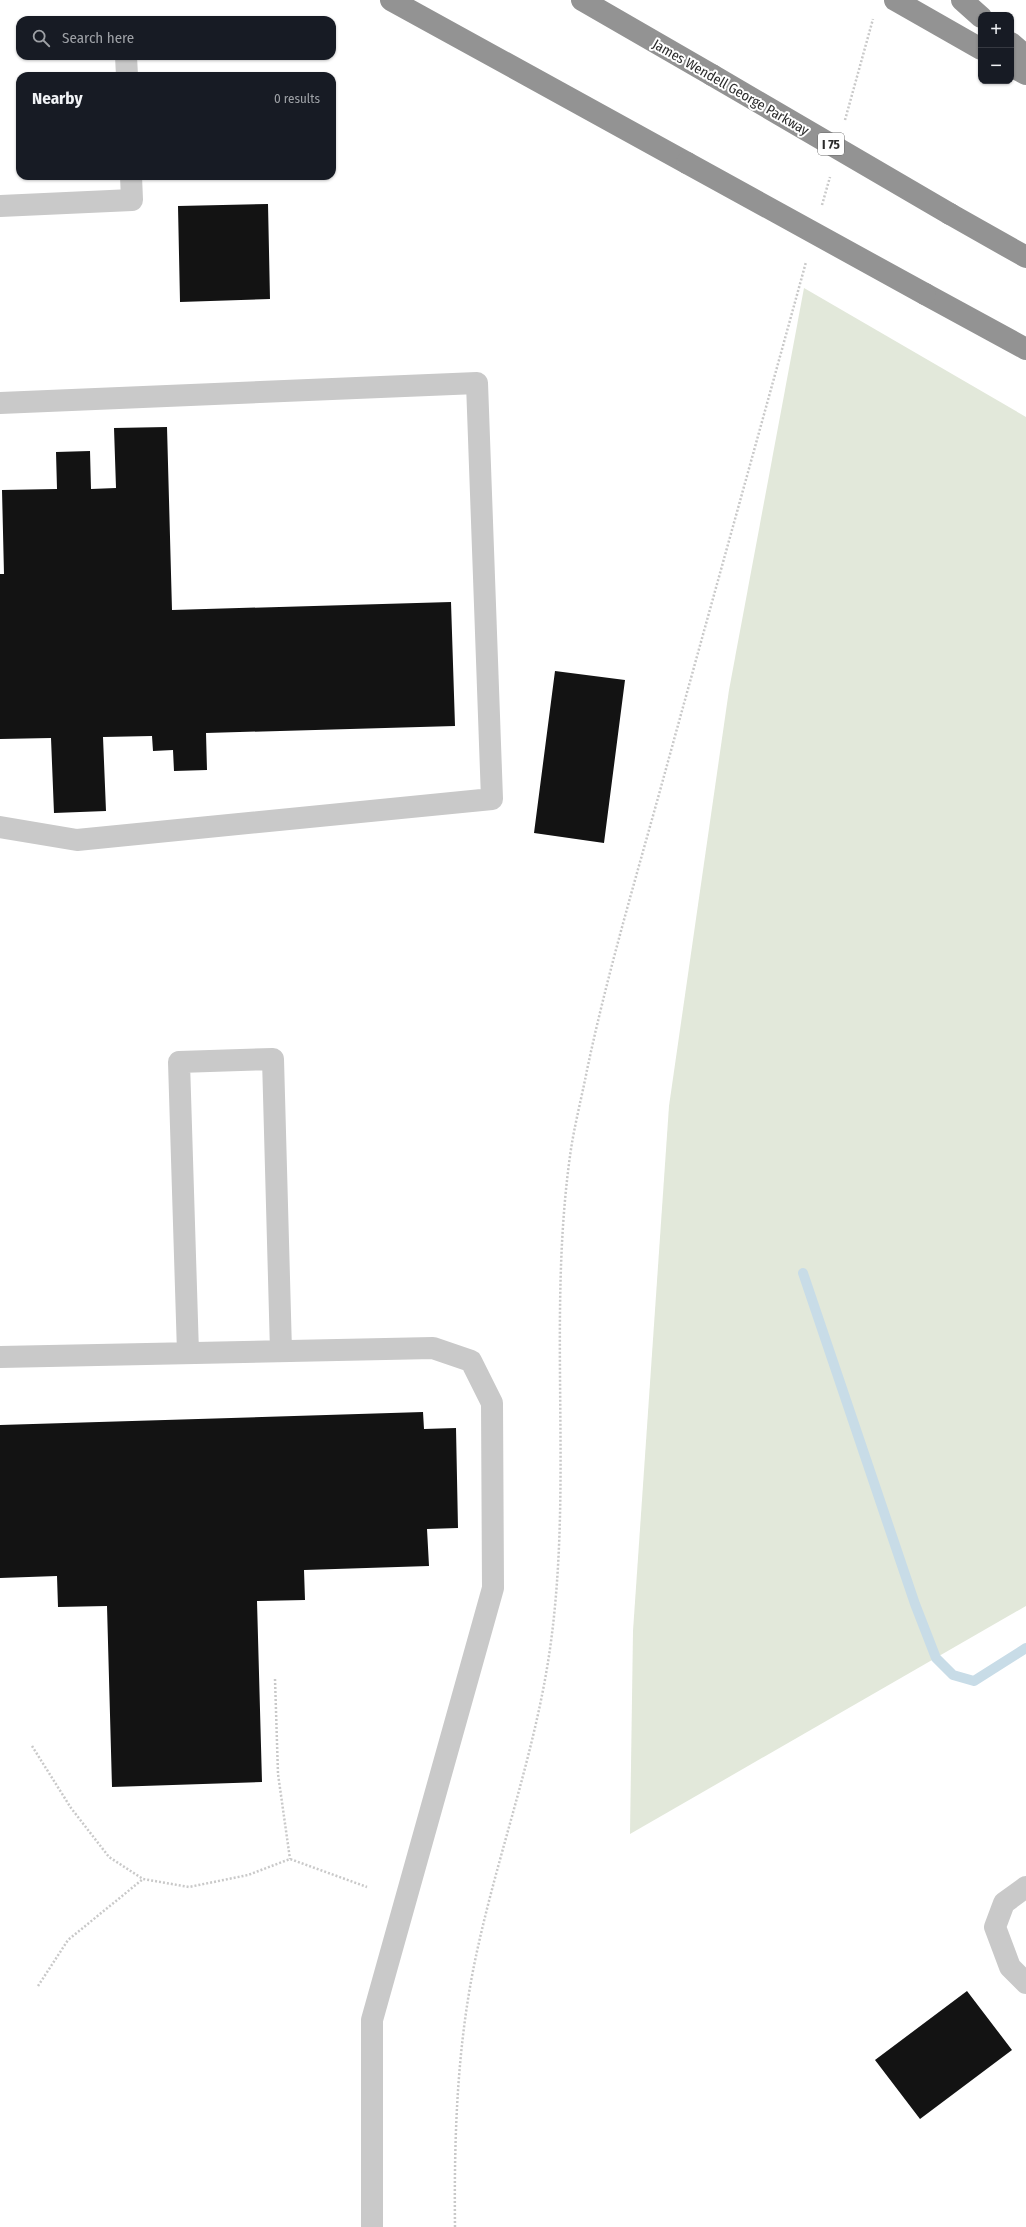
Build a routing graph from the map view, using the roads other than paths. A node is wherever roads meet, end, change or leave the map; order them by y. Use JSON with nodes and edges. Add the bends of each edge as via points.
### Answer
{"nodes":[{"id":1,"x":391,"y":0,"type":"edge"},
{"id":2,"x":582,"y":0,"type":"edge"},
{"id":3,"x":895,"y":0,"type":"edge"},
{"id":4,"x":962,"y":0,"type":"edge"},
{"id":5,"x":978,"y":14,"type":"edge"},
{"id":6,"x":978,"y":46,"type":"edge"},
{"id":7,"x":1014,"y":46,"type":"edge"},
{"id":8,"x":1026,"y":56,"type":"edge"},
{"id":9,"x":126,"y":60,"type":"edge"},
{"id":10,"x":1014,"y":68,"type":"edge"},
{"id":11,"x":127,"y":72,"type":"edge"},
{"id":12,"x":1026,"y":74,"type":"edge"},
{"id":13,"x":131,"y":180,"type":"edge"},
{"id":14,"x":0,"y":206,"type":"edge"},
{"id":15,"x":1026,"y":258,"type":"edge"},
{"id":16,"x":1026,"y":349,"type":"edge"},
{"id":17,"x":0,"y":403,"type":"edge"},
{"id":18,"x":0,"y":828,"type":"edge"},
{"id":19,"x":281,"y":1351,"type":"junction"},
{"id":20,"x":188,"y":1353,"type":"junction"},
{"id":21,"x":0,"y":1357,"type":"edge"},
{"id":22,"x":1026,"y":1887,"type":"edge"},
{"id":23,"x":1026,"y":1982,"type":"edge"},
{"id":24,"x":372,"y":2227,"type":"edge"}],
"edges":[{"from":1,"to":16,"type":"highway","bridge":true},
{"from":2,"to":15,"type":"highway","name":"James Wendell George Parkway","number":"I 75","bridge":true},
{"from":3,"to":6,"type":"highway"},
{"from":4,"to":5,"type":"highway"},
{"from":7,"to":8,"type":"highway"},
{"from":9,"to":11,"type":"lane"},
{"from":10,"to":12,"type":"highway"},
{"from":13,"to":14,"type":"lane","via":[[132,200]]},
{"from":17,"to":18,"type":"lane","via":[[477,383],[492,799],[77,840]]},
{"from":19,"to":20,"type":"lane"},
{"from":19,"to":20,"type":"lane","via":[[273,1059],[180,1062]]},
{"from":19,"to":24,"type":"lane","via":[[433,1348],[471,1360],[492,1403],[493,1588],[372,2020]]},
{"from":20,"to":21,"type":"lane"},
{"from":22,"to":23,"type":"lane","via":[[1004,1904],[995,1927],[1010,1967]]}]}
